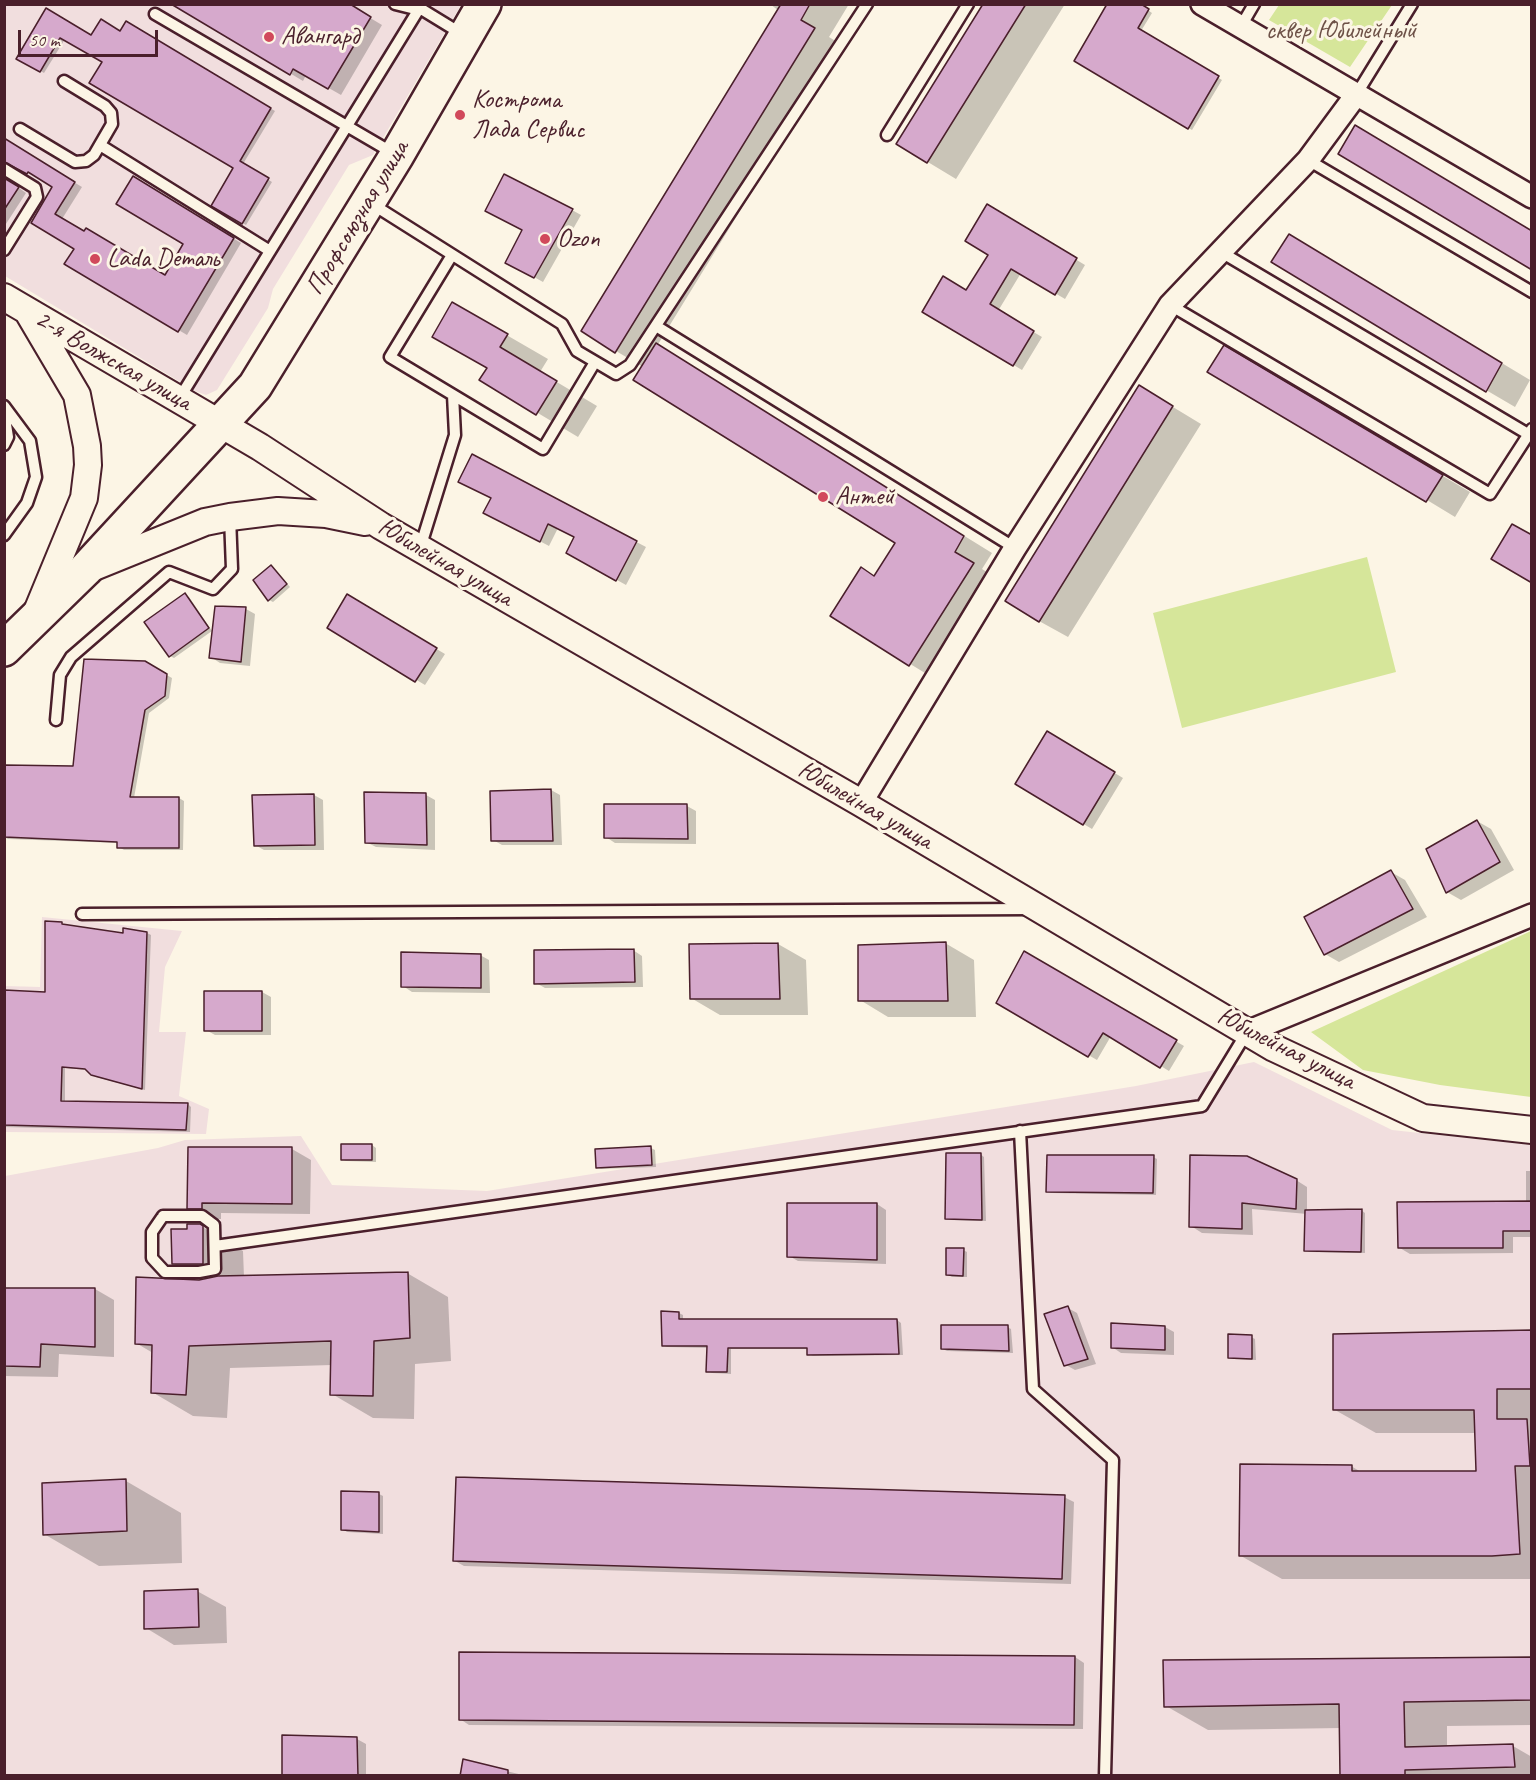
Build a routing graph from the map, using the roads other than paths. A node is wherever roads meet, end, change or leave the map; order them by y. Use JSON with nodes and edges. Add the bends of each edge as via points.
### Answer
{"nodes":[{"id":1,"x":394,"y":4,"type":"edge"},
{"id":2,"x":484,"y":4,"type":"edge"},
{"id":3,"x":867,"y":4,"type":"edge"},
{"id":4,"x":968,"y":4,"type":"edge"},
{"id":5,"x":1202,"y":4,"type":"edge"},
{"id":6,"x":1254,"y":4,"type":"edge"},
{"id":7,"x":1412,"y":4,"type":"edge"},
{"id":8,"x":418,"y":6,"type":"edge"},
{"id":9,"x":155,"y":14,"type":"dead end"},
{"id":10,"x":1240,"y":28,"type":"junction"},
{"id":11,"x":465,"y":36,"type":"junction"},
{"id":12,"x":64,"y":81,"type":"dead end"},
{"id":13,"x":1356,"y":94,"type":"junction"},
{"id":14,"x":347,"y":126,"type":"junction"},
{"id":15,"x":20,"y":129,"type":"dead end"},
{"id":16,"x":887,"y":135,"type":"dead end"},
{"id":17,"x":100,"y":145,"type":"junction"},
{"id":18,"x":397,"y":155,"type":"junction"},
{"id":19,"x":1308,"y":160,"type":"junction"},
{"id":20,"x":4,"y":169,"type":"edge"},
{"id":21,"x":1532,"y":197,"type":"edge"},
{"id":22,"x":369,"y":202,"type":"junction"},
{"id":23,"x":4,"y":250,"type":"edge"},
{"id":24,"x":270,"y":250,"type":"junction"},
{"id":25,"x":1221,"y":252,"type":"junction"},
{"id":26,"x":452,"y":255,"type":"junction"},
{"id":27,"x":1532,"y":292,"type":"edge"},
{"id":28,"x":1170,"y":305,"type":"junction"},
{"id":29,"x":12,"y":306,"type":"edge"},
{"id":30,"x":656,"y":326,"type":"junction"},
{"id":31,"x":596,"y":362,"type":"junction"},
{"id":32,"x":453,"y":395,"type":"junction"},
{"id":33,"x":179,"y":399,"type":"junction"},
{"id":34,"x":4,"y":406,"type":"edge"},
{"id":35,"x":4,"y":412,"type":"edge"},
{"id":36,"x":222,"y":424,"type":"junction"},
{"id":37,"x":1530,"y":431,"type":"edge"},
{"id":38,"x":4,"y":445,"type":"edge"},
{"id":39,"x":230,"y":517,"type":"junction"},
{"id":40,"x":381,"y":526,"type":"junction"},
{"id":41,"x":4,"y":535,"type":"edge"},
{"id":42,"x":1015,"y":548,"type":"junction"},
{"id":43,"x":420,"y":549,"type":"junction"},
{"id":44,"x":86,"y":570,"type":"junction"},
{"id":45,"x":33,"y":620,"type":"junction"},
{"id":46,"x":4,"y":649,"type":"edge"},
{"id":47,"x":56,"y":720,"type":"dead end"},
{"id":48,"x":861,"y":803,"type":"junction"},
{"id":49,"x":1040,"y":909,"type":"junction"},
{"id":50,"x":82,"y":914,"type":"dead end"},
{"id":51,"x":1532,"y":915,"type":"edge"},
{"id":52,"x":1247,"y":1032,"type":"junction"},
{"id":53,"x":1532,"y":1130,"type":"edge"},
{"id":54,"x":1020,"y":1131,"type":"junction"},
{"id":55,"x":215,"y":1246,"type":"junction"},
{"id":56,"x":1105,"y":1776,"type":"edge"}],
"edges":[{"from":1,"to":8,"type":"lane"},
{"from":2,"to":11,"type":"highway","name":"Профсоюзная улица"},
{"from":3,"to":30,"type":"lane"},
{"from":4,"to":16,"type":"lane"},
{"from":5,"to":10,"type":"street"},
{"from":6,"to":10,"type":"lane"},
{"from":7,"to":13,"type":"lane"},
{"from":8,"to":11,"type":"lane"},
{"from":8,"to":14,"type":"lane"},
{"from":9,"to":14,"type":"lane"},
{"from":10,"to":13,"type":"street"},
{"from":11,"to":18,"type":"highway","name":"Профсоюзная улица"},
{"from":12,"to":17,"type":"lane","via":[[111,112],[112,124]]},
{"from":13,"to":19,"type":"street"},
{"from":13,"to":21,"type":"street"},
{"from":14,"to":18,"type":"lane"},
{"from":14,"to":24,"type":"lane"},
{"from":15,"to":17,"type":"lane","via":[[75,162],[86,161]]},
{"from":17,"to":24,"type":"lane"},
{"from":18,"to":22,"type":"highway","name":"Профсоюзная улица"},
{"from":19,"to":25,"type":"street"},
{"from":19,"to":27,"type":"lane"},
{"from":20,"to":23,"type":"lane","via":[[35,188],[37,197]]},
{"from":22,"to":26,"type":"lane"},
{"from":22,"to":36,"type":"highway","name":"Профсоюзная улица","via":[[255,386]]},
{"from":24,"to":33,"type":"lane"},
{"from":25,"to":28,"type":"street"},
{"from":25,"to":37,"type":"lane"},
{"from":26,"to":31,"type":"lane","via":[[562,324],[577,351]]},
{"from":26,"to":32,"type":"lane","via":[[390,357]]},
{"from":28,"to":37,"type":"lane","via":[[1490,494]]},
{"from":28,"to":42,"type":"street"},
{"from":29,"to":33,"type":"street","name":"2-я Волжская улица"},
{"from":29,"to":45,"type":"street","via":[[77,395],[87,446],[84,498]]},
{"from":30,"to":31,"type":"lane","via":[[630,365],[616,374]]},
{"from":30,"to":42,"type":"lane"},
{"from":31,"to":32,"type":"lane","via":[[543,449]]},
{"from":32,"to":43,"type":"lane","via":[[455,435]]},
{"from":33,"to":36,"type":"street","name":"2-я Волжская улица"},
{"from":34,"to":41,"type":"lane","via":[[30,441],[36,477],[27,503]]},
{"from":35,"to":38,"type":"lane","via":[[8,437]]},
{"from":36,"to":40,"type":"street","name":"Юбилейная улица"},
{"from":36,"to":44,"type":"highway","name":"Профсоюзная улица"},
{"from":39,"to":40,"type":"street","via":[[278,511],[326,514]]},
{"from":39,"to":44,"type":"street","via":[[205,522]]},
{"from":39,"to":47,"type":"lane","via":[[232,569],[213,589],[169,572],[71,657],[60,675]]},
{"from":40,"to":43,"type":"street","name":"Юбилейная улица"},
{"from":42,"to":48,"type":"street"},
{"from":43,"to":48,"type":"street","name":"Юбилейная улица"},
{"from":44,"to":45,"type":"highway","name":"Профсоюзная улица"},
{"from":45,"to":46,"type":"highway","name":"Профсоюзная улица"},
{"from":48,"to":49,"type":"street","name":"Юбилейная улица"},
{"from":49,"to":50,"type":"lane"},
{"from":49,"to":52,"type":"street","name":"Юбилейная улица"},
{"from":51,"to":52,"type":"street"},
{"from":52,"to":53,"type":"street","name":"Юбилейная улица","via":[[1423,1118]]},
{"from":52,"to":54,"type":"lane","via":[[1202,1106]]},
{"from":54,"to":55,"type":"lane"},
{"from":54,"to":56,"type":"lane","via":[[1033,1389],[1113,1460]]},
{"from":55,"to":55,"type":"lane","via":[[215,1269],[165,1272],[152,1257],[152,1232],[163,1216],[201,1216],[214,1226]]}]}
